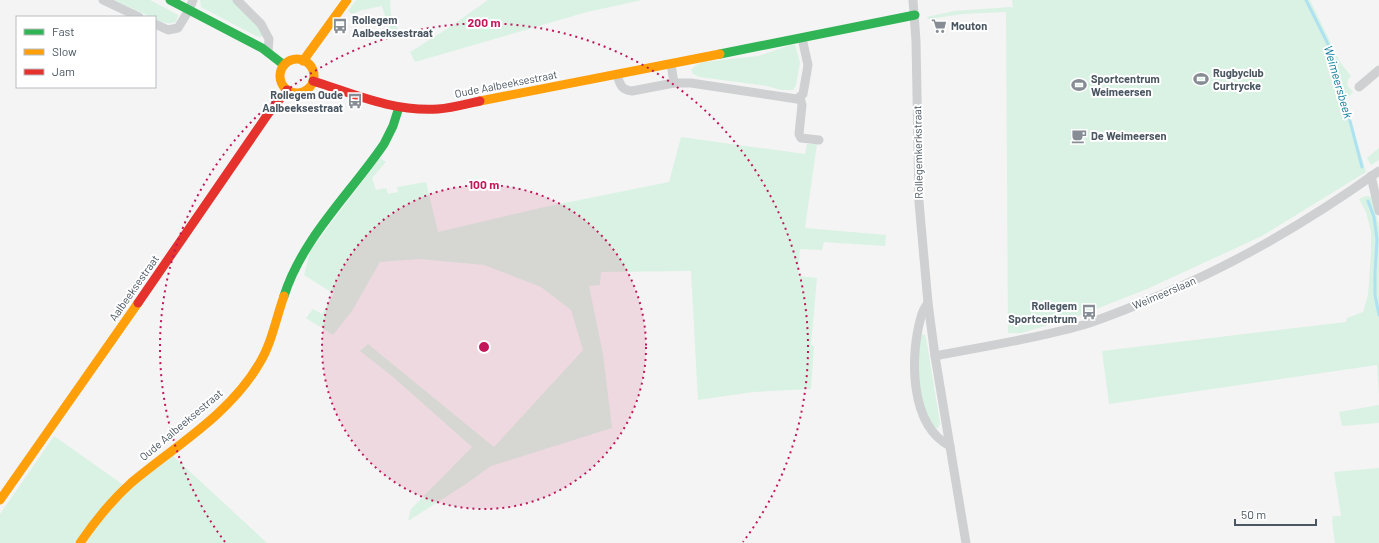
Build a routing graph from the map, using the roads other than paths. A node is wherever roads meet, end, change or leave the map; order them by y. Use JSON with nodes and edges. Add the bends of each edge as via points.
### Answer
{"nodes":[{"id":1,"x":103,"y":0,"type":"edge"},
{"id":2,"x":170,"y":0,"type":"edge"},
{"id":3,"x":193,"y":0,"type":"edge"},
{"id":4,"x":237,"y":0,"type":"edge"},
{"id":5,"x":347,"y":0,"type":"edge"},
{"id":6,"x":913,"y":0,"type":"edge"},
{"id":7,"x":189,"y":10,"type":"junction"},
{"id":8,"x":915,"y":15,"type":"junction"},
{"id":9,"x":138,"y":16,"type":"edge"},
{"id":10,"x":156,"y":24,"type":"edge"},
{"id":11,"x":802,"y":38,"type":"junction"},
{"id":12,"x":268,"y":52,"type":"junction"},
{"id":13,"x":303,"y":61,"type":"junction"},
{"id":14,"x":671,"y":64,"type":"junction"},
{"id":15,"x":284,"y":65,"type":"junction"},
{"id":16,"x":1379,"y":70,"type":"edge"},
{"id":17,"x":617,"y":75,"type":"junction"},
{"id":18,"x":313,"y":81,"type":"junction"},
{"id":19,"x":674,"y":83,"type":"junction"},
{"id":20,"x":1359,"y":87,"type":"dead end"},
{"id":21,"x":287,"y":90,"type":"junction"},
{"id":22,"x":800,"y":97,"type":"junction"},
{"id":23,"x":399,"y":107,"type":"junction"},
{"id":24,"x":819,"y":140,"type":"dead end"},
{"id":25,"x":1379,"y":171,"type":"edge"},
{"id":26,"x":1371,"y":176,"type":"junction"},
{"id":27,"x":1379,"y":211,"type":"edge"},
{"id":28,"x":928,"y":303,"type":"junction"},
{"id":29,"x":935,"y":356,"type":"junction"},
{"id":30,"x":950,"y":446,"type":"junction"},
{"id":31,"x":0,"y":500,"type":"edge"},
{"id":32,"x":80,"y":543,"type":"edge"},
{"id":33,"x":966,"y":543,"type":"edge"}],
"edges":[{"from":1,"to":9,"type":"street"},
{"from":2,"to":7,"type":"street"},
{"from":3,"to":7,"type":"street"},
{"from":4,"to":12,"type":"street","via":[[261,24],[269,39]]},
{"from":5,"to":13,"type":"street"},
{"from":6,"to":8,"type":"street","name":"Rollegemkerkstraat"},
{"from":7,"to":10,"type":"street","via":[[178,28],[168,30]]},
{"from":7,"to":12,"type":"street"},
{"from":8,"to":11,"type":"street","name":"Oude Aalbeeksestraat"},
{"from":8,"to":28,"type":"street","name":"Rollegemkerkstraat","via":[[919,202]]},
{"from":11,"to":14,"type":"street","name":"Oude Aalbeeksestraat"},
{"from":11,"to":22,"type":"street","via":[[808,65],[803,94]]},
{"from":12,"to":15,"type":"street"},
{"from":13,"to":15,"type":"street","via":[[293,60]]},
{"from":13,"to":18,"type":"street","via":[[312,69]]},
{"from":14,"to":17,"type":"street","name":"Oude Aalbeeksestraat"},
{"from":14,"to":19,"type":"street"},
{"from":15,"to":21,"type":"street","via":[[280,79]]},
{"from":16,"to":20,"type":"street"},
{"from":17,"to":19,"type":"street","via":[[621,87],[626,91]]},
{"from":17,"to":23,"type":"street","name":"Oude Aalbeeksestraat","via":[[444,108],[420,110]]},
{"from":18,"to":21,"type":"street","via":[[305,91],[293,93]]},
{"from":18,"to":23,"type":"street","name":"Oude Aalbeeksestraat","via":[[372,101]]},
{"from":19,"to":22,"type":"street","via":[[691,83],[797,99]]},
{"from":21,"to":31,"type":"street","name":"Aalbeeksestraat"},
{"from":22,"to":24,"type":"street","via":[[802,105],[799,134],[801,138]]},
{"from":23,"to":32,"type":"street","name":"Oude Aalbeeksestraat","via":[[394,128],[293,270],[267,349],[246,384],[203,426],[115,496],[90,526]]},
{"from":25,"to":26,"type":"street","name":"Weimeerslaan"},
{"from":26,"to":27,"type":"street"},
{"from":26,"to":29,"type":"street","name":"Weimeerslaan","via":[[1287,232],[1185,286],[1116,314],[1041,336]]},
{"from":28,"to":29,"type":"street","name":"Rollegemkerkstraat"},
{"from":28,"to":30,"type":"street","name":"Rollegemkerkstraat","via":[[921,315],[914,374],[921,411],[928,426]]},
{"from":29,"to":30,"type":"street","name":"Rollegemkerkstraat"},
{"from":30,"to":33,"type":"street","name":"Rollegemkerkstraat"}]}
